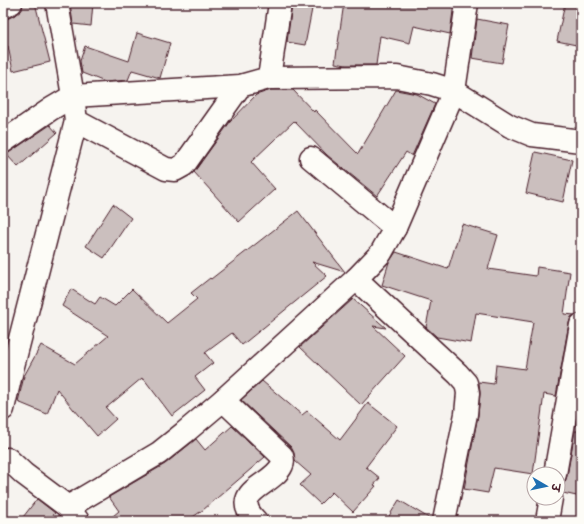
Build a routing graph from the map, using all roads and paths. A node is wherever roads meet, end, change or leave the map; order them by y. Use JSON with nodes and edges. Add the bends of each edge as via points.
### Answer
{"nodes":[{"id":1,"x":11,"y":3,"type":"edge"},
{"id":2,"x":57,"y":3,"type":"edge"},
{"id":3,"x":280,"y":3,"type":"edge"},
{"id":4,"x":467,"y":3,"type":"edge"},
{"id":5,"x":3,"y":7,"type":"edge"},
{"id":6,"x":269,"y":78,"type":"junction"},
{"id":7,"x":240,"y":86,"type":"junction"},
{"id":8,"x":454,"y":91,"type":"junction"},
{"id":9,"x":73,"y":96,"type":"junction"},
{"id":10,"x":76,"y":121,"type":"junction"},
{"id":11,"x":581,"y":141,"type":"edge"},
{"id":12,"x":3,"y":142,"type":"edge"},
{"id":13,"x":311,"y":158,"type":"dead end"},
{"id":14,"x":395,"y":228,"type":"junction"},
{"id":15,"x":356,"y":280,"type":"junction"},
{"id":16,"x":581,"y":325,"type":"edge"},
{"id":17,"x":223,"y":400,"type":"junction"},
{"id":18,"x":3,"y":409,"type":"edge"},
{"id":19,"x":5,"y":456,"type":"edge"},
{"id":20,"x":556,"y":466,"type":"edge"},
{"id":21,"x":550,"y":506,"type":"edge"},
{"id":22,"x":73,"y":514,"type":"edge"},
{"id":23,"x":256,"y":521,"type":"edge"},
{"id":24,"x":444,"y":521,"type":"edge"},
{"id":25,"x":547,"y":521,"type":"edge"}],
"edges":[{"from":1,"to":5,"type":"street"},
{"from":2,"to":9,"type":"street"},
{"from":3,"to":6,"type":"street"},
{"from":4,"to":8,"type":"street"},
{"from":6,"to":7,"type":"street"},
{"from":6,"to":8,"type":"street","via":[[397,77]]},
{"from":7,"to":9,"type":"street"},
{"from":7,"to":10,"type":"street","via":[[184,165],[175,170],[166,169]]},
{"from":8,"to":11,"type":"street","via":[[510,126],[532,135]]},
{"from":8,"to":14,"type":"street"},
{"from":9,"to":10,"type":"street"},
{"from":9,"to":12,"type":"street"},
{"from":10,"to":18,"type":"street"},
{"from":13,"to":14,"type":"street"},
{"from":14,"to":15,"type":"street","via":[[381,253]]},
{"from":15,"to":17,"type":"street"},
{"from":15,"to":24,"type":"street","via":[[466,383],[466,414]]},
{"from":16,"to":20,"type":"street"},
{"from":17,"to":22,"type":"street","via":[[159,454]]},
{"from":17,"to":23,"type":"street","via":[[282,456],[283,464],[277,472],[248,498],[246,506]]},
{"from":19,"to":22,"type":"street"},
{"from":21,"to":25,"type":"street"}]}
